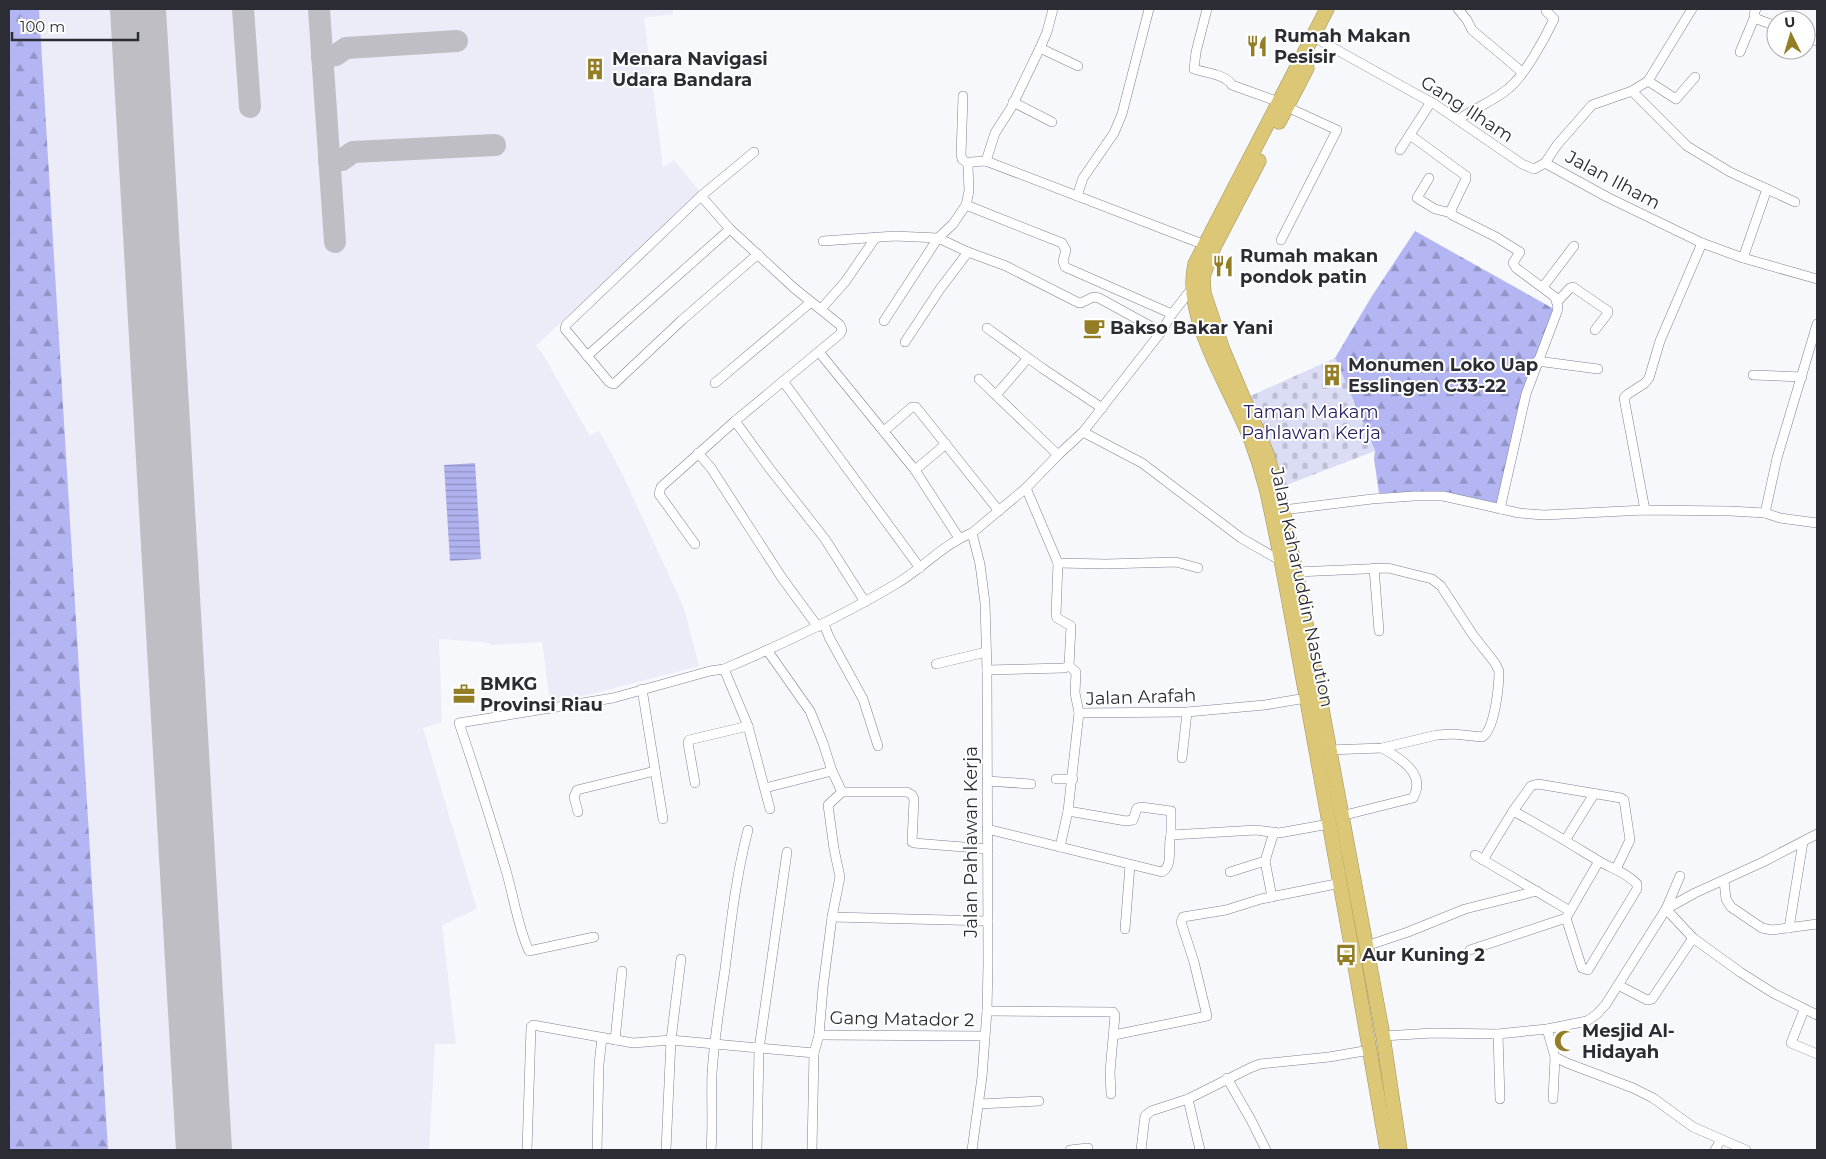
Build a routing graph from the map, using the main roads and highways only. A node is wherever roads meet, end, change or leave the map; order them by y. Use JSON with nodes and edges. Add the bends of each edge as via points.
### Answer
{"nodes":[{"id":1,"x":1327,"y":9,"type":"edge"},
{"id":2,"x":1335,"y":9,"type":"edge"},
{"id":3,"x":1283,"y":104,"type":"junction"},
{"id":4,"x":1198,"y":286,"type":"junction"},
{"id":5,"x":1297,"y":613,"type":"junction"},
{"id":6,"x":1335,"y":820,"type":"junction"},
{"id":7,"x":1387,"y":1150,"type":"edge"},
{"id":8,"x":1400,"y":1150,"type":"edge"}],
"edges":[{"from":1,"to":3,"type":"highway","name":"Jalan Kaharuddin Nasution"},
{"from":2,"to":3,"type":"highway","name":"Jalan Kaharuddin Nasution"},
{"from":3,"to":4,"type":"highway","name":"Jalan Kaharuddin Nasution"},
{"from":3,"to":4,"type":"highway","name":"Jalan Kaharuddin Nasution","via":[[1195,264],[1192,274]]},
{"from":4,"to":5,"type":"highway","name":"Jalan Kaharuddin Nasution","via":[[1203,332],[1251,440]]},
{"from":4,"to":5,"type":"highway","name":"Jalan Kaharuddin Nasution","via":[[1267,454],[1296,572]]},
{"from":5,"to":6,"type":"highway","name":"Jalan Kaharuddin Nasution","via":[[1328,750]]},
{"from":5,"to":6,"type":"highway","name":"Jalan Kaharuddin Nasution","via":[[1306,698]]},
{"from":6,"to":7,"type":"highway","name":"Jalan Kaharuddin Nasution","via":[[1341,883]]},
{"from":6,"to":8,"type":"highway","name":"Jalan Kaharuddin Nasution","via":[[1366,946]]}]}
